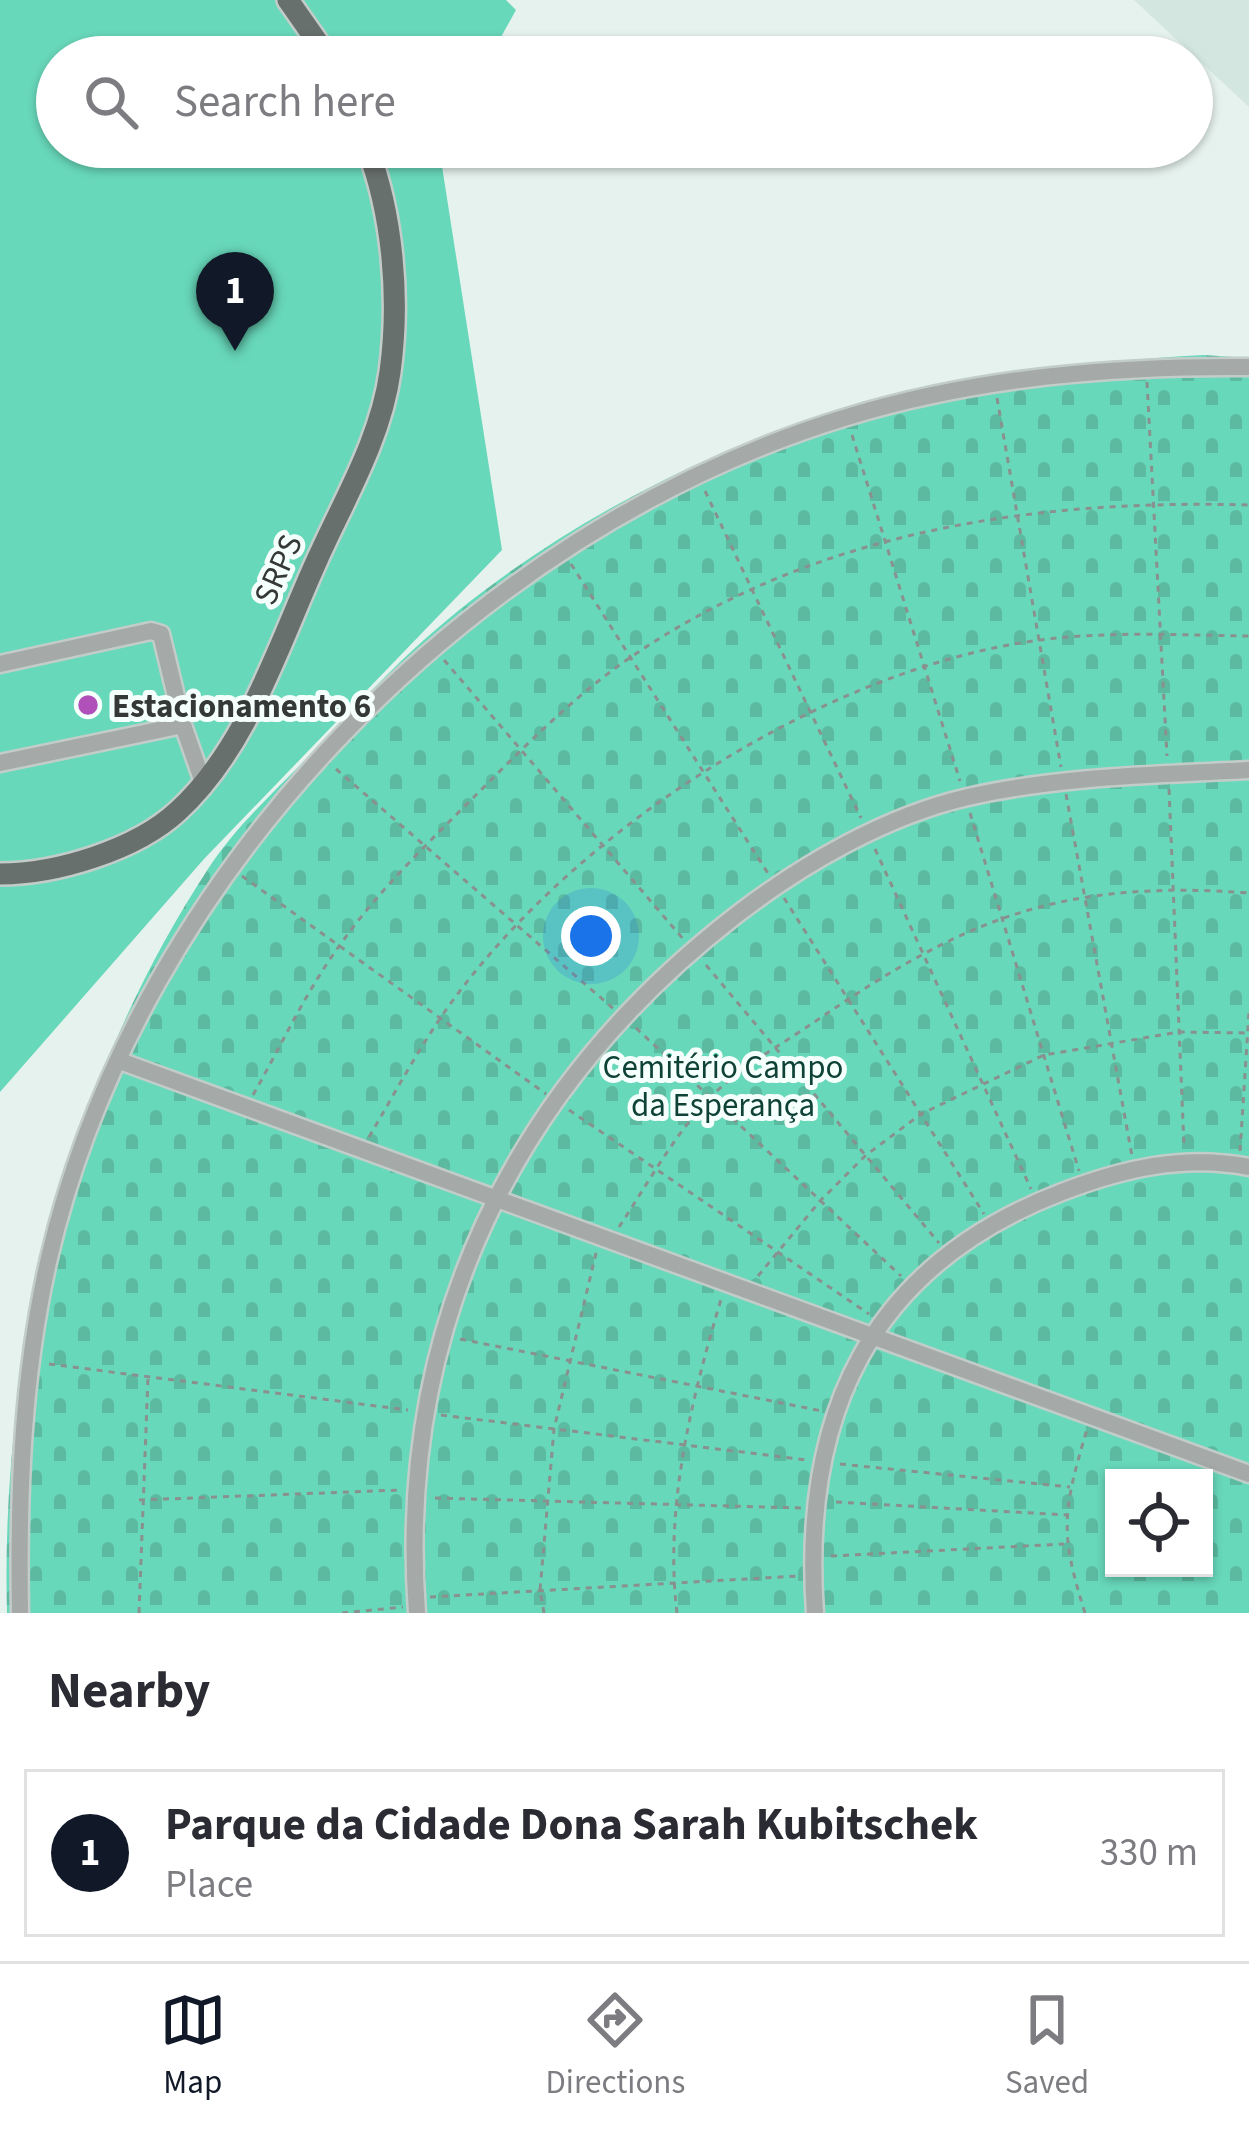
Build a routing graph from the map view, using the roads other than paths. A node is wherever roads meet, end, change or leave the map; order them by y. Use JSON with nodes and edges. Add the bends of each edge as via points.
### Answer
{"nodes":[{"id":1,"x":288,"y":0,"type":"edge"},
{"id":2,"x":313,"y":36,"type":"edge"},
{"id":3,"x":375,"y":168,"type":"edge"},
{"id":4,"x":1249,"y":367,"type":"edge"},
{"id":5,"x":0,"y":664,"type":"edge"},
{"id":6,"x":182,"y":725,"type":"junction"},
{"id":7,"x":0,"y":763,"type":"edge"},
{"id":8,"x":1249,"y":770,"type":"edge"},
{"id":9,"x":204,"y":785,"type":"junction"},
{"id":10,"x":0,"y":874,"type":"edge"},
{"id":11,"x":120,"y":1061,"type":"junction"},
{"id":12,"x":1244,"y":1166,"type":"edge"},
{"id":13,"x":497,"y":1198,"type":"junction"},
{"id":14,"x":873,"y":1339,"type":"junction"},
{"id":15,"x":1249,"y":1474,"type":"edge"},
{"id":16,"x":417,"y":1605,"type":"edge"},
{"id":17,"x":20,"y":1613,"type":"edge"},
{"id":18,"x":814,"y":1613,"type":"edge"}],
"edges":[{"from":1,"to":2,"type":"main road"},
{"from":3,"to":9,"type":"main road","name":"SRPS","via":[[395,312],[381,419],[242,725]]},
{"from":4,"to":11,"type":"lane","via":[[994,381],[846,417],[697,474],[562,552],[431,645],[321,756],[178,950]]},
{"from":5,"to":6,"type":"lane","via":[[156,631],[166,644]]},
{"from":6,"to":7,"type":"lane"},
{"from":6,"to":9,"type":"lane"},
{"from":8,"to":13,"type":"lane","via":[[1064,781],[965,797],[868,834],[776,885],[622,1016],[553,1099]]},
{"from":9,"to":10,"type":"main road","name":"SRPS","via":[[174,815],[84,860]]},
{"from":11,"to":13,"type":"lane"},
{"from":11,"to":17,"type":"lane","via":[[50,1254],[29,1361]]},
{"from":12,"to":14,"type":"lane","via":[[1184,1159],[1037,1202],[947,1253]]},
{"from":13,"to":14,"type":"lane"},
{"from":13,"to":16,"type":"lane","via":[[470,1251],[422,1412]]},
{"from":14,"to":15,"type":"lane"},
{"from":14,"to":18,"type":"lane","via":[[858,1358],[819,1462]]}]}
